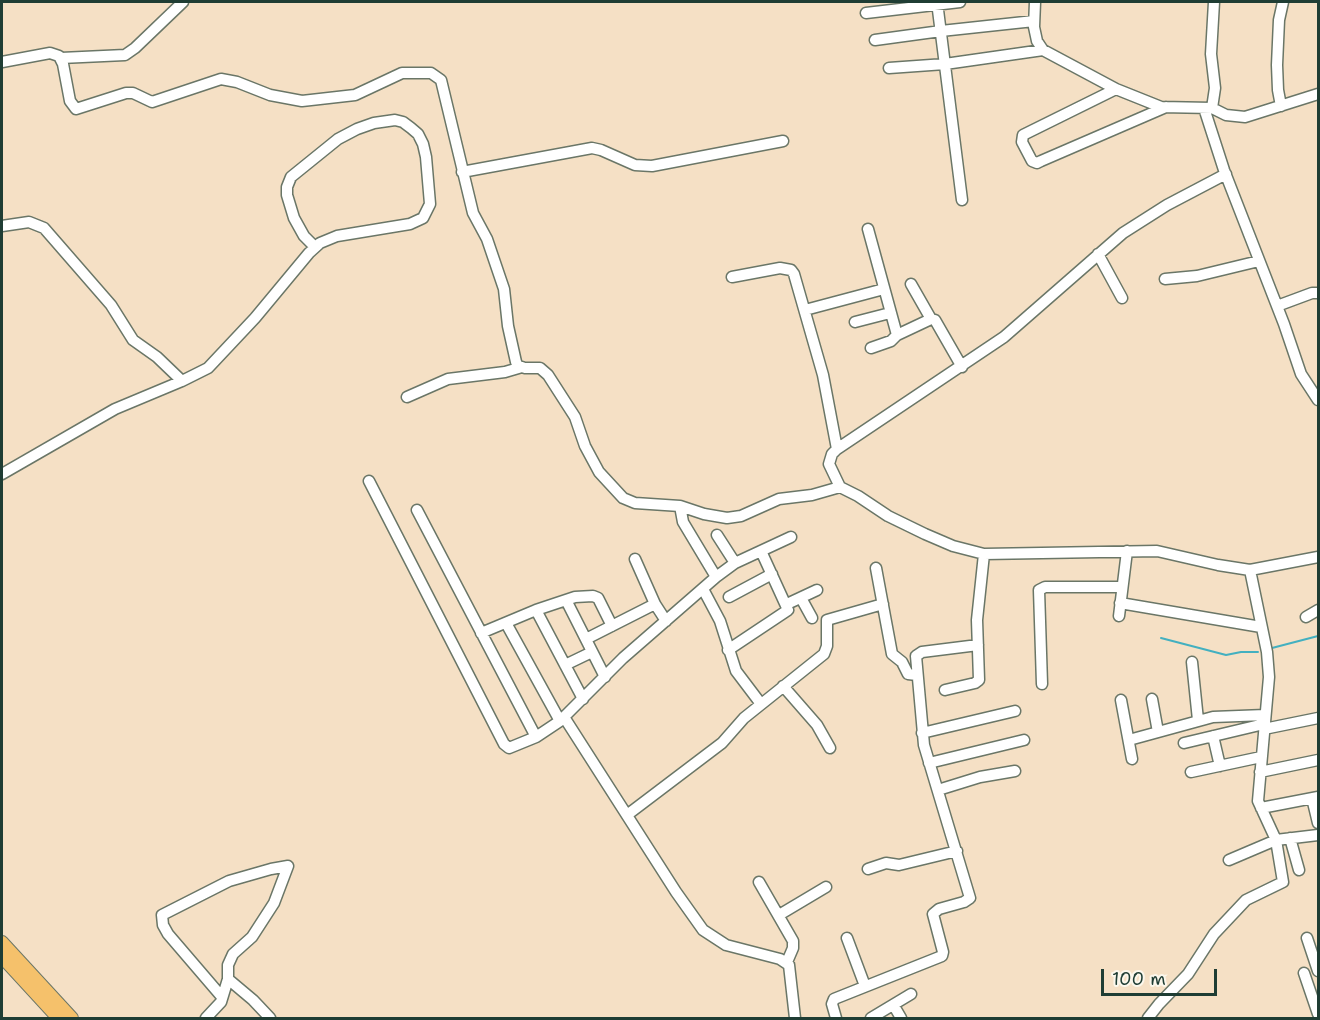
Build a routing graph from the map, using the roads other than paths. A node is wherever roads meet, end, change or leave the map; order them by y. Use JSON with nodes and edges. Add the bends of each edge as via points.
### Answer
{"nodes":[{"id":1,"x":183,"y":2,"type":"edge"},
{"id":2,"x":960,"y":2,"type":"edge"},
{"id":3,"x":1035,"y":2,"type":"edge"},
{"id":4,"x":1214,"y":2,"type":"edge"},
{"id":5,"x":1283,"y":2,"type":"edge"},
{"id":6,"x":937,"y":3,"type":"edge"},
{"id":7,"x":867,"y":13,"type":"dead end"},
{"id":8,"x":1034,"y":21,"type":"junction"},
{"id":9,"x":941,"y":31,"type":"junction"},
{"id":10,"x":875,"y":40,"type":"dead end"},
{"id":11,"x":1042,"y":50,"type":"junction"},
{"id":12,"x":61,"y":58,"type":"junction"},
{"id":13,"x":2,"y":62,"type":"edge"},
{"id":14,"x":945,"y":64,"type":"junction"},
{"id":15,"x":889,"y":68,"type":"dead end"},
{"id":16,"x":1116,"y":89,"type":"junction"},
{"id":17,"x":1318,"y":94,"type":"edge"},
{"id":18,"x":1281,"y":106,"type":"junction"},
{"id":19,"x":1166,"y":107,"type":"junction"},
{"id":20,"x":1208,"y":108,"type":"junction"},
{"id":21,"x":783,"y":141,"type":"dead end"},
{"id":22,"x":462,"y":172,"type":"junction"},
{"id":23,"x":1226,"y":174,"type":"junction"},
{"id":24,"x":962,"y":200,"type":"dead end"},
{"id":25,"x":2,"y":226,"type":"edge"},
{"id":26,"x":867,"y":228,"type":"dead end"},
{"id":27,"x":315,"y":247,"type":"junction"},
{"id":28,"x":1098,"y":254,"type":"junction"},
{"id":29,"x":1259,"y":261,"type":"junction"},
{"id":30,"x":732,"y":277,"type":"dead end"},
{"id":31,"x":1165,"y":279,"type":"dead end"},
{"id":32,"x":911,"y":284,"type":"dead end"},
{"id":33,"x":884,"y":290,"type":"junction"},
{"id":34,"x":1318,"y":293,"type":"edge"},
{"id":35,"x":1122,"y":298,"type":"dead end"},
{"id":36,"x":1277,"y":306,"type":"junction"},
{"id":37,"x":805,"y":310,"type":"junction"},
{"id":38,"x":890,"y":314,"type":"junction"},
{"id":39,"x":931,"y":319,"type":"junction"},
{"id":40,"x":855,"y":322,"type":"dead end"},
{"id":41,"x":897,"y":335,"type":"junction"},
{"id":42,"x":871,"y":348,"type":"dead end"},
{"id":43,"x":527,"y":367,"type":"junction"},
{"id":44,"x":962,"y":367,"type":"junction"},
{"id":45,"x":1318,"y":379,"type":"edge"},
{"id":46,"x":182,"y":381,"type":"junction"},
{"id":47,"x":1308,"y":385,"type":"junction"},
{"id":48,"x":407,"y":397,"type":"dead end"},
{"id":49,"x":1318,"y":400,"type":"edge"},
{"id":50,"x":837,"y":449,"type":"junction"},
{"id":51,"x":2,"y":474,"type":"edge"},
{"id":52,"x":369,"y":481,"type":"dead end"},
{"id":53,"x":840,"y":487,"type":"junction"},
{"id":54,"x":417,"y":510,"type":"dead end"},
{"id":55,"x":680,"y":512,"type":"junction"},
{"id":56,"x":717,"y":535,"type":"dead end"},
{"id":57,"x":790,"y":537,"type":"dead end"},
{"id":58,"x":761,"y":551,"type":"junction"},
{"id":59,"x":1127,"y":551,"type":"junction"},
{"id":60,"x":984,"y":554,"type":"junction"},
{"id":61,"x":1318,"y":557,"type":"edge"},
{"id":62,"x":635,"y":559,"type":"dead end"},
{"id":63,"x":735,"y":563,"type":"junction"},
{"id":64,"x":876,"y":568,"type":"dead end"},
{"id":65,"x":1251,"y":570,"type":"junction"},
{"id":66,"x":772,"y":573,"type":"junction"},
{"id":67,"x":716,"y":577,"type":"junction"},
{"id":68,"x":1122,"y":587,"type":"junction"},
{"id":69,"x":703,"y":589,"type":"junction"},
{"id":70,"x":817,"y":590,"type":"dead end"},
{"id":71,"x":729,"y":597,"type":"dead end"},
{"id":72,"x":801,"y":598,"type":"junction"},
{"id":73,"x":566,"y":600,"type":"junction"},
{"id":74,"x":1120,"y":603,"type":"junction"},
{"id":75,"x":655,"y":604,"type":"junction"},
{"id":76,"x":787,"y":604,"type":"junction"},
{"id":77,"x":883,"y":604,"type":"junction"},
{"id":78,"x":536,"y":610,"type":"junction"},
{"id":79,"x":1318,"y":610,"type":"edge"},
{"id":80,"x":1119,"y":616,"type":"dead end"},
{"id":81,"x":1306,"y":617,"type":"dead end"},
{"id":82,"x":812,"y":618,"type":"dead end"},
{"id":83,"x":666,"y":621,"type":"junction"},
{"id":84,"x":506,"y":623,"type":"junction"},
{"id":85,"x":612,"y":626,"type":"junction"},
{"id":86,"x":1261,"y":627,"type":"junction"},
{"id":87,"x":482,"y":633,"type":"junction"},
{"id":88,"x":586,"y":639,"type":"junction"},
{"id":89,"x":978,"y":645,"type":"junction"},
{"id":90,"x":728,"y":650,"type":"junction"},
{"id":91,"x":592,"y":652,"type":"junction"},
{"id":92,"x":1192,"y":662,"type":"dead end"},
{"id":93,"x":565,"y":665,"type":"junction"},
{"id":94,"x":917,"y":675,"type":"junction"},
{"id":95,"x":605,"y":677,"type":"junction"},
{"id":96,"x":1042,"y":684,"type":"dead end"},
{"id":97,"x":783,"y":686,"type":"junction"},
{"id":98,"x":945,"y":690,"type":"dead end"},
{"id":99,"x":583,"y":699,"type":"junction"},
{"id":100,"x":1152,"y":699,"type":"dead end"},
{"id":101,"x":1121,"y":700,"type":"dead end"},
{"id":102,"x":761,"y":704,"type":"junction"},
{"id":103,"x":1015,"y":711,"type":"dead end"},
{"id":104,"x":1318,"y":718,"type":"edge"},
{"id":105,"x":562,"y":719,"type":"junction"},
{"id":106,"x":1198,"y":720,"type":"junction"},
{"id":107,"x":1265,"y":723,"type":"junction"},
{"id":108,"x":922,"y":732,"type":"junction"},
{"id":109,"x":1158,"y":732,"type":"junction"},
{"id":110,"x":1213,"y":736,"type":"junction"},
{"id":111,"x":536,"y":737,"type":"junction"},
{"id":112,"x":1024,"y":740,"type":"dead end"},
{"id":113,"x":1129,"y":740,"type":"junction"},
{"id":114,"x":1184,"y":743,"type":"dead end"},
{"id":115,"x":830,"y":748,"type":"dead end"},
{"id":116,"x":1262,"y":757,"type":"junction"},
{"id":117,"x":1132,"y":759,"type":"dead end"},
{"id":118,"x":1318,"y":760,"type":"edge"},
{"id":119,"x":929,"y":763,"type":"junction"},
{"id":120,"x":1220,"y":766,"type":"junction"},
{"id":121,"x":1015,"y":771,"type":"dead end"},
{"id":122,"x":1191,"y":772,"type":"dead end"},
{"id":123,"x":1260,"y":772,"type":"junction"},
{"id":124,"x":938,"y":790,"type":"junction"},
{"id":125,"x":1315,"y":797,"type":"edge"},
{"id":126,"x":1261,"y":808,"type":"junction"},
{"id":127,"x":627,"y":815,"type":"junction"},
{"id":128,"x":1318,"y":823,"type":"edge"},
{"id":129,"x":1318,"y":835,"type":"edge"},
{"id":130,"x":1290,"y":838,"type":"junction"},
{"id":131,"x":1276,"y":840,"type":"junction"},
{"id":132,"x":957,"y":851,"type":"junction"},
{"id":133,"x":1228,"y":860,"type":"dead end"},
{"id":134,"x":867,"y":869,"type":"dead end"},
{"id":135,"x":1299,"y":870,"type":"dead end"},
{"id":136,"x":759,"y":882,"type":"dead end"},
{"id":137,"x":826,"y":887,"type":"dead end"},
{"id":138,"x":778,"y":915,"type":"junction"},
{"id":139,"x":847,"y":938,"type":"dead end"},
{"id":140,"x":1307,"y":938,"type":"dead end"},
{"id":141,"x":2,"y":942,"type":"edge"},
{"id":142,"x":2,"y":957,"type":"edge"},
{"id":143,"x":787,"y":962,"type":"junction"},
{"id":144,"x":1318,"y":971,"type":"edge"},
{"id":145,"x":1304,"y":973,"type":"dead end"},
{"id":146,"x":228,"y":980,"type":"junction"},
{"id":147,"x":865,"y":986,"type":"junction"},
{"id":148,"x":911,"y":994,"type":"dead end"},
{"id":149,"x":222,"y":997,"type":"junction"},
{"id":150,"x":894,"y":1006,"type":"junction"},
{"id":151,"x":1318,"y":1014,"type":"edge"},
{"id":152,"x":58,"y":1018,"type":"edge"},
{"id":153,"x":72,"y":1018,"type":"edge"},
{"id":154,"x":206,"y":1018,"type":"edge"},
{"id":155,"x":270,"y":1018,"type":"edge"},
{"id":156,"x":795,"y":1018,"type":"edge"},
{"id":157,"x":836,"y":1018,"type":"edge"},
{"id":158,"x":871,"y":1018,"type":"edge"},
{"id":159,"x":901,"y":1018,"type":"edge"},
{"id":160,"x":1148,"y":1018,"type":"edge"}],
"edges":[{"from":1,"to":12,"type":"street","via":[[125,55]]},
{"from":2,"to":6,"type":"street"},
{"from":3,"to":8,"type":"street"},
{"from":4,"to":20,"type":"street","via":[[1211,54],[1215,88]]},
{"from":5,"to":18,"type":"street","via":[[1278,65]]},
{"from":6,"to":7,"type":"street"},
{"from":6,"to":9,"type":"street"},
{"from":8,"to":9,"type":"street"},
{"from":8,"to":11,"type":"street"},
{"from":9,"to":10,"type":"street"},
{"from":9,"to":14,"type":"street"},
{"from":11,"to":14,"type":"street"},
{"from":11,"to":16,"type":"street"},
{"from":12,"to":13,"type":"street","via":[[50,53]]},
{"from":12,"to":22,"type":"street","via":[[70,101],[76,109],[126,93],[152,102],[221,79],[270,95],[302,100],[356,95],[402,73],[431,73],[441,80]]},
{"from":14,"to":15,"type":"street"},
{"from":14,"to":24,"type":"street"},
{"from":16,"to":19,"type":"street"},
{"from":16,"to":19,"type":"street","via":[[1023,135],[1022,142],[1032,161],[1037,163]]},
{"from":17,"to":18,"type":"street"},
{"from":18,"to":20,"type":"street","via":[[1245,117],[1226,116]]},
{"from":19,"to":20,"type":"street"},
{"from":20,"to":23,"type":"street"},
{"from":21,"to":22,"type":"street","via":[[652,166],[635,165],[592,148]]},
{"from":22,"to":43,"type":"street","via":[[473,213],[487,239],[504,289],[516,362]]},
{"from":23,"to":28,"type":"street","via":[[1167,205]]},
{"from":23,"to":29,"type":"street"},
{"from":25,"to":46,"type":"street","via":[[29,222],[44,228],[111,305],[135,343]]},
{"from":26,"to":33,"type":"street"},
{"from":27,"to":27,"type":"street","via":[[338,236],[410,224],[423,218],[430,204],[426,157],[418,134],[403,122],[374,123],[338,139],[291,177],[287,195],[294,218]]},
{"from":27,"to":46,"type":"street","via":[[208,368]]},
{"from":28,"to":35,"type":"street"},
{"from":28,"to":44,"type":"street","via":[[1024,321]]},
{"from":29,"to":31,"type":"street","via":[[1197,276]]},
{"from":29,"to":36,"type":"street"},
{"from":30,"to":37,"type":"street","via":[[780,268],[791,270]]},
{"from":32,"to":39,"type":"street"},
{"from":33,"to":37,"type":"street"},
{"from":33,"to":38,"type":"street"},
{"from":34,"to":36,"type":"street"},
{"from":36,"to":47,"type":"street","via":[[1300,374]]},
{"from":37,"to":50,"type":"street","via":[[828,396]]},
{"from":38,"to":40,"type":"street"},
{"from":38,"to":41,"type":"street"},
{"from":39,"to":41,"type":"street"},
{"from":39,"to":44,"type":"street"},
{"from":41,"to":42,"type":"street"},
{"from":43,"to":48,"type":"street","via":[[448,379]]},
{"from":43,"to":55,"type":"street","via":[[540,368],[548,375],[575,417],[600,472],[623,498]]},
{"from":44,"to":50,"type":"street"},
{"from":45,"to":47,"type":"street"},
{"from":46,"to":51,"type":"street","via":[[115,409]]},
{"from":47,"to":49,"type":"street"},
{"from":50,"to":53,"type":"street","via":[[829,464]]},
{"from":52,"to":111,"type":"street","via":[[504,744],[511,748]]},
{"from":53,"to":55,"type":"street","via":[[780,499],[741,516]]},
{"from":53,"to":60,"type":"street","via":[[925,534]]},
{"from":54,"to":87,"type":"street"},
{"from":55,"to":67,"type":"street"},
{"from":56,"to":63,"type":"street"},
{"from":57,"to":58,"type":"street"},
{"from":58,"to":63,"type":"street"},
{"from":58,"to":66,"type":"street"},
{"from":59,"to":60,"type":"street"},
{"from":59,"to":65,"type":"street","via":[[1157,551]]},
{"from":59,"to":68,"type":"street"},
{"from":60,"to":89,"type":"street"},
{"from":61,"to":65,"type":"street"},
{"from":62,"to":75,"type":"street"},
{"from":63,"to":67,"type":"street"},
{"from":64,"to":77,"type":"street"},
{"from":65,"to":86,"type":"street"},
{"from":66,"to":71,"type":"street"},
{"from":66,"to":76,"type":"street"},
{"from":67,"to":69,"type":"street"},
{"from":68,"to":74,"type":"street"},
{"from":68,"to":96,"type":"street","via":[[1042,588],[1038,592]]},
{"from":69,"to":83,"type":"street"},
{"from":69,"to":90,"type":"street","via":[[720,621]]},
{"from":70,"to":72,"type":"street"},
{"from":72,"to":76,"type":"street"},
{"from":72,"to":82,"type":"street"},
{"from":73,"to":78,"type":"street"},
{"from":73,"to":85,"type":"street","via":[[596,597]]},
{"from":73,"to":88,"type":"street"},
{"from":74,"to":80,"type":"street"},
{"from":74,"to":86,"type":"street"},
{"from":75,"to":83,"type":"street"},
{"from":75,"to":85,"type":"street"},
{"from":76,"to":90,"type":"street","via":[[785,613]]},
{"from":77,"to":94,"type":"street","via":[[892,654],[908,674]]},
{"from":77,"to":97,"type":"street","via":[[827,620],[827,650]]},
{"from":78,"to":84,"type":"street"},
{"from":78,"to":93,"type":"street"},
{"from":79,"to":81,"type":"street"},
{"from":83,"to":95,"type":"street"},
{"from":84,"to":87,"type":"street"},
{"from":84,"to":105,"type":"street"},
{"from":85,"to":88,"type":"street"},
{"from":86,"to":107,"type":"street","via":[[1269,677]]},
{"from":87,"to":111,"type":"street"},
{"from":88,"to":91,"type":"street"},
{"from":89,"to":94,"type":"street","via":[[919,653]]},
{"from":89,"to":98,"type":"street","via":[[979,680]]},
{"from":90,"to":102,"type":"street","via":[[738,675]]},
{"from":91,"to":93,"type":"street"},
{"from":91,"to":95,"type":"street"},
{"from":92,"to":106,"type":"street"},
{"from":93,"to":99,"type":"street"},
{"from":94,"to":108,"type":"street"},
{"from":95,"to":99,"type":"street"},
{"from":97,"to":102,"type":"street"},
{"from":97,"to":115,"type":"street","via":[[817,725]]},
{"from":99,"to":105,"type":"street"},
{"from":100,"to":109,"type":"street"},
{"from":101,"to":113,"type":"street"},
{"from":102,"to":127,"type":"street","via":[[722,743]]},
{"from":103,"to":108,"type":"street"},
{"from":104,"to":107,"type":"street"},
{"from":105,"to":111,"type":"street"},
{"from":105,"to":127,"type":"street"},
{"from":106,"to":107,"type":"street","via":[[1222,715]]},
{"from":106,"to":109,"type":"street"},
{"from":107,"to":110,"type":"street"},
{"from":107,"to":116,"type":"street"},
{"from":108,"to":119,"type":"street"},
{"from":109,"to":113,"type":"street"},
{"from":110,"to":114,"type":"street"},
{"from":110,"to":120,"type":"street"},
{"from":112,"to":119,"type":"street"},
{"from":113,"to":117,"type":"street"},
{"from":116,"to":120,"type":"street"},
{"from":116,"to":123,"type":"street"},
{"from":118,"to":123,"type":"street"},
{"from":119,"to":124,"type":"street"},
{"from":120,"to":122,"type":"street"},
{"from":121,"to":124,"type":"street"},
{"from":123,"to":126,"type":"street"},
{"from":124,"to":132,"type":"street"},
{"from":125,"to":126,"type":"street"},
{"from":125,"to":128,"type":"street"},
{"from":126,"to":131,"type":"street"},
{"from":127,"to":143,"type":"street","via":[[703,930],[726,945]]},
{"from":129,"to":130,"type":"street"},
{"from":130,"to":131,"type":"street"},
{"from":130,"to":135,"type":"street"},
{"from":131,"to":133,"type":"street"},
{"from":131,"to":160,"type":"street","via":[[1283,882],[1246,900]]},
{"from":132,"to":134,"type":"street"},
{"from":132,"to":147,"type":"street","via":[[970,898],[933,914],[942,956]]},
{"from":136,"to":138,"type":"street"},
{"from":137,"to":138,"type":"street"},
{"from":138,"to":143,"type":"street","via":[[794,945]]},
{"from":139,"to":147,"type":"street"},
{"from":140,"to":144,"type":"street"},
{"from":141,"to":153,"type":"main road"},
{"from":142,"to":152,"type":"main road"},
{"from":143,"to":156,"type":"street","via":[[791,968]]},
{"from":145,"to":151,"type":"street"},
{"from":146,"to":149,"type":"street"},
{"from":146,"to":149,"type":"street","via":[[233,954],[252,937],[274,903],[288,866],[229,881],[162,915],[162,925],[168,934]]},
{"from":146,"to":155,"type":"street"},
{"from":147,"to":157,"type":"street","via":[[832,1001]]},
{"from":148,"to":150,"type":"street"},
{"from":149,"to":154,"type":"street"},
{"from":150,"to":158,"type":"street"},
{"from":150,"to":159,"type":"street"}]}
